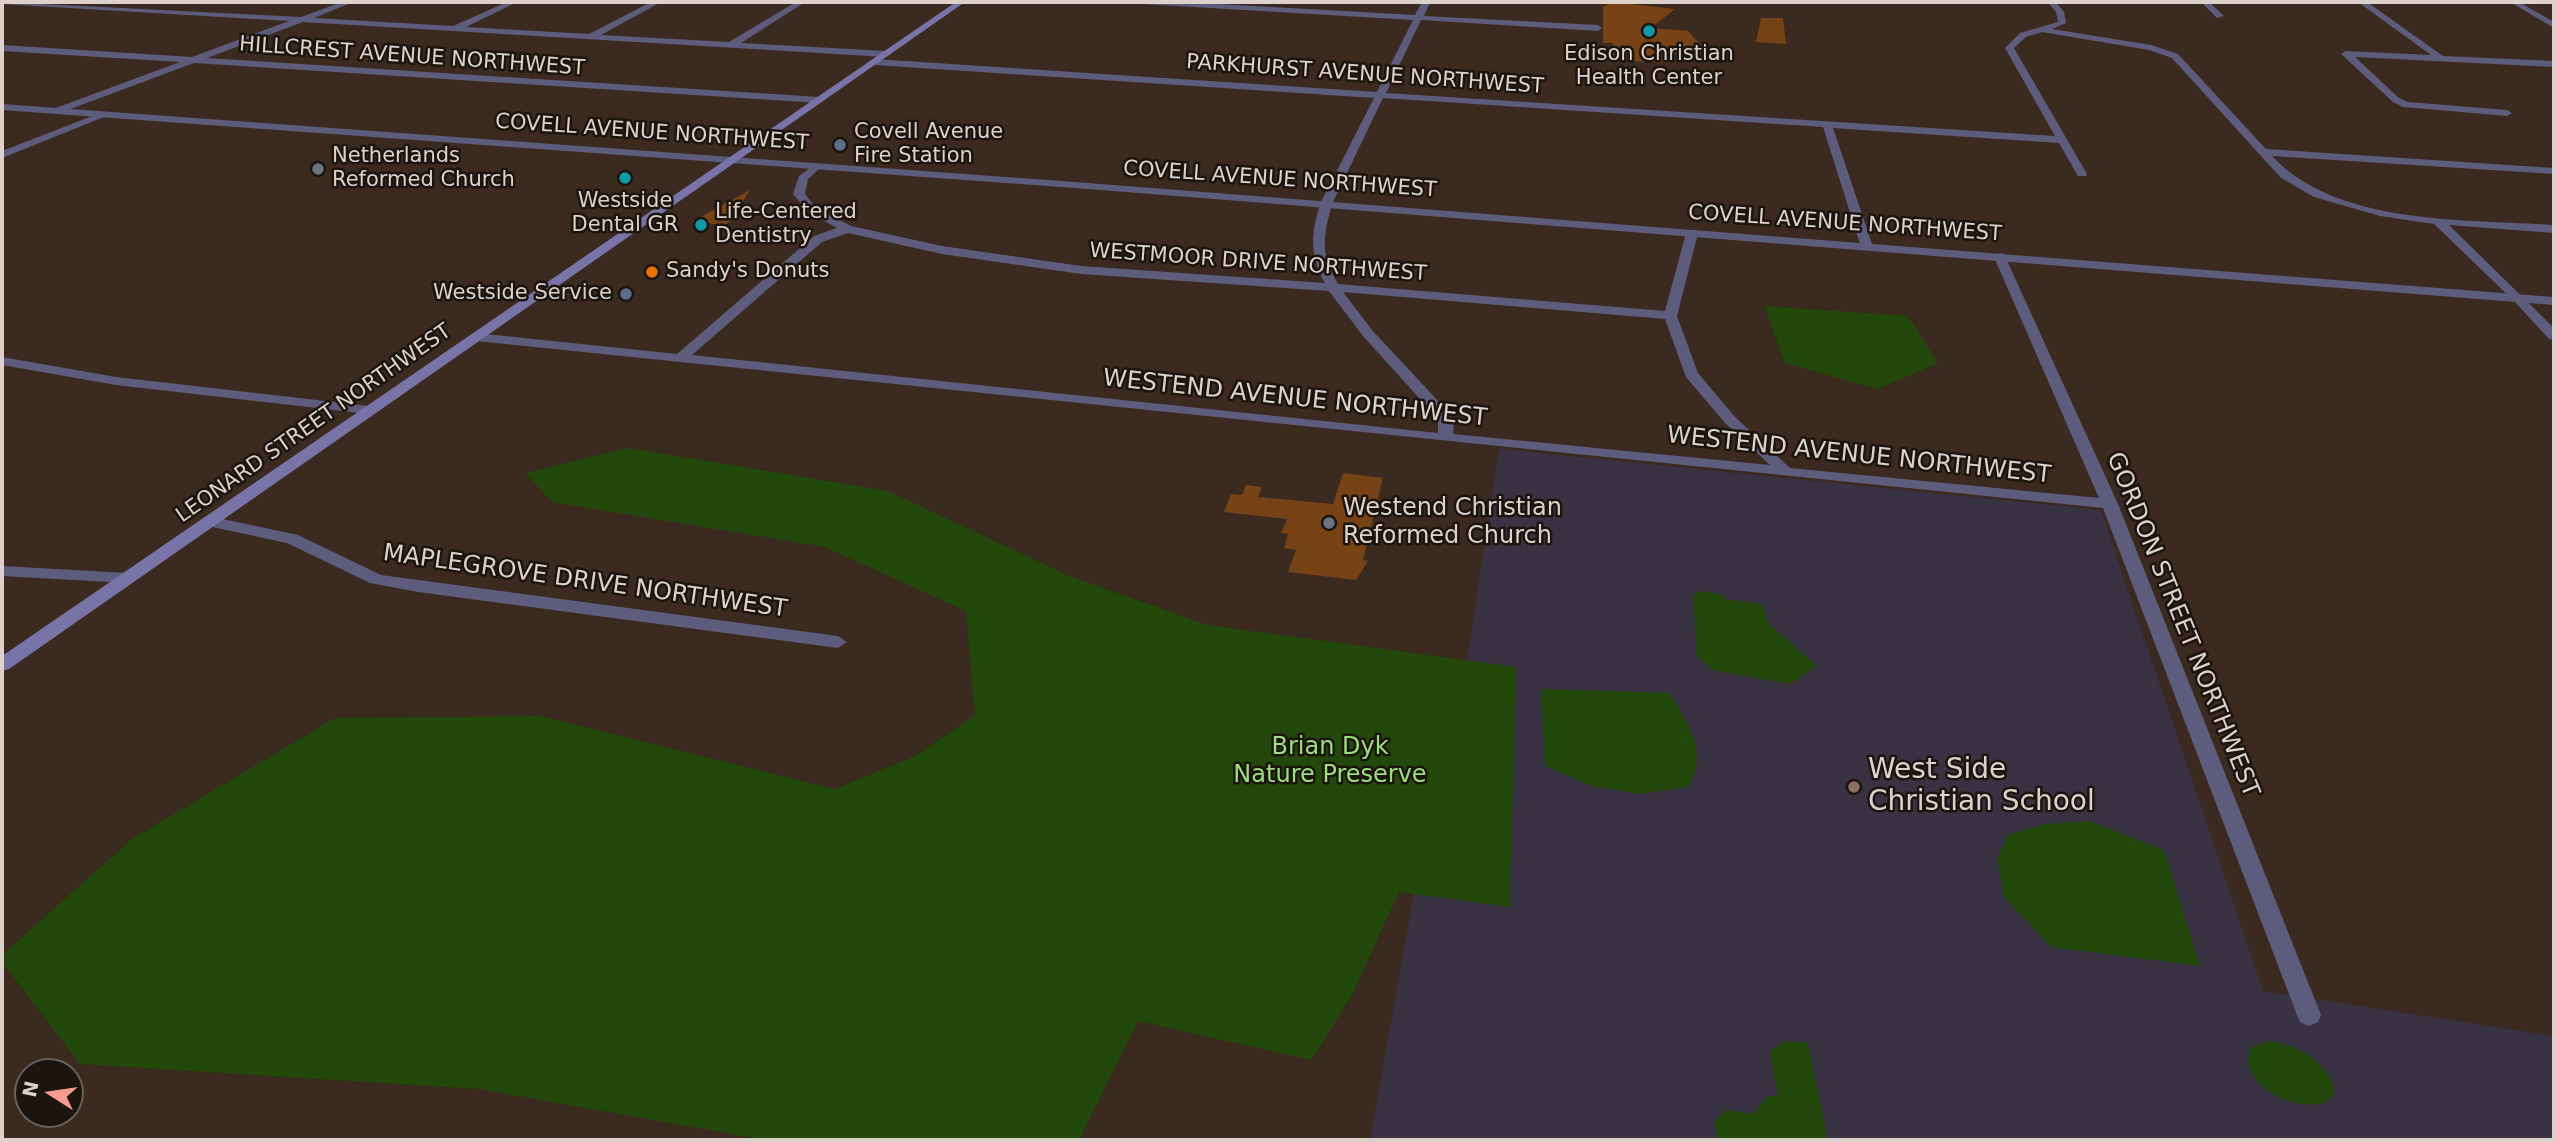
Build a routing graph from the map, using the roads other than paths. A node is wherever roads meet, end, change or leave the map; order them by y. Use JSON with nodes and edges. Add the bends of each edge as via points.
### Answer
{"nodes":[{"id":1,"x":2,"y":2,"type":"edge"},
{"id":2,"x":348,"y":2,"type":"edge"},
{"id":3,"x":513,"y":2,"type":"edge"},
{"id":4,"x":657,"y":2,"type":"edge"},
{"id":5,"x":801,"y":2,"type":"edge"},
{"id":6,"x":961,"y":2,"type":"edge"},
{"id":7,"x":1143,"y":2,"type":"edge"},
{"id":8,"x":1426,"y":2,"type":"edge"},
{"id":9,"x":2052,"y":2,"type":"edge"},
{"id":10,"x":2205,"y":2,"type":"edge"},
{"id":11,"x":2362,"y":2,"type":"edge"},
{"id":12,"x":2514,"y":2,"type":"edge"},
{"id":13,"x":2220,"y":16,"type":"dead end"},
{"id":14,"x":1419,"y":17,"type":"junction"},
{"id":15,"x":295,"y":20,"type":"junction"},
{"id":16,"x":2554,"y":25,"type":"edge"},
{"id":17,"x":1598,"y":27,"type":"dead end"},
{"id":18,"x":454,"y":29,"type":"junction"},
{"id":19,"x":2045,"y":30,"type":"junction"},
{"id":20,"x":590,"y":37,"type":"junction"},
{"id":21,"x":731,"y":45,"type":"junction"},
{"id":22,"x":2,"y":48,"type":"edge"},
{"id":23,"x":886,"y":54,"type":"junction"},
{"id":24,"x":2440,"y":58,"type":"junction"},
{"id":25,"x":190,"y":60,"type":"junction"},
{"id":26,"x":875,"y":62,"type":"junction"},
{"id":27,"x":2554,"y":64,"type":"edge"},
{"id":28,"x":1380,"y":95,"type":"junction"},
{"id":29,"x":820,"y":100,"type":"junction"},
{"id":30,"x":2,"y":107,"type":"edge"},
{"id":31,"x":57,"y":111,"type":"junction"},
{"id":32,"x":2507,"y":113,"type":"dead end"},
{"id":33,"x":104,"y":114,"type":"junction"},
{"id":34,"x":1827,"y":125,"type":"junction"},
{"id":35,"x":2062,"y":140,"type":"junction"},
{"id":36,"x":2265,"y":152,"type":"junction"},
{"id":37,"x":2,"y":155,"type":"edge"},
{"id":38,"x":736,"y":160,"type":"junction"},
{"id":39,"x":817,"y":166,"type":"junction"},
{"id":40,"x":2554,"y":171,"type":"edge"},
{"id":41,"x":2082,"y":174,"type":"dead end"},
{"id":42,"x":1326,"y":204,"type":"junction"},
{"id":43,"x":2438,"y":221,"type":"junction"},
{"id":44,"x":846,"y":229,"type":"junction"},
{"id":45,"x":2554,"y":229,"type":"edge"},
{"id":46,"x":1692,"y":233,"type":"junction"},
{"id":47,"x":1867,"y":247,"type":"junction"},
{"id":48,"x":2000,"y":257,"type":"junction"},
{"id":49,"x":1334,"y":288,"type":"junction"},
{"id":50,"x":2520,"y":299,"type":"junction"},
{"id":51,"x":2554,"y":301,"type":"edge"},
{"id":52,"x":1670,"y":316,"type":"junction"},
{"id":53,"x":2551,"y":330,"type":"edge"},
{"id":54,"x":476,"y":337,"type":"junction"},
{"id":55,"x":681,"y":358,"type":"junction"},
{"id":56,"x":2,"y":361,"type":"edge"},
{"id":57,"x":369,"y":410,"type":"junction"},
{"id":58,"x":1445,"y":438,"type":"junction"},
{"id":59,"x":1785,"y":471,"type":"junction"},
{"id":60,"x":2110,"y":503,"type":"junction"},
{"id":61,"x":209,"y":521,"type":"junction"},
{"id":62,"x":2,"y":571,"type":"edge"},
{"id":63,"x":128,"y":578,"type":"junction"},
{"id":64,"x":838,"y":642,"type":"dead end"},
{"id":65,"x":2,"y":665,"type":"edge"},
{"id":66,"x":2309,"y":1016,"type":"dead end"}],
"edges":[{"from":1,"to":15,"type":"street"},
{"from":2,"to":15,"type":"street"},
{"from":3,"to":18,"type":"street"},
{"from":4,"to":20,"type":"street"},
{"from":5,"to":21,"type":"street"},
{"from":6,"to":23,"type":"main road","name":"LEONARD STREET NORTHWEST"},
{"from":7,"to":14,"type":"street"},
{"from":8,"to":14,"type":"street"},
{"from":9,"to":19,"type":"street","via":[[2062,23]]},
{"from":10,"to":13,"type":"street"},
{"from":11,"to":24,"type":"street"},
{"from":12,"to":16,"type":"street"},
{"from":14,"to":17,"type":"street"},
{"from":14,"to":28,"type":"street"},
{"from":15,"to":18,"type":"street"},
{"from":15,"to":25,"type":"street"},
{"from":18,"to":20,"type":"street"},
{"from":19,"to":35,"type":"street","via":[[2023,35],[2009,48]]},
{"from":19,"to":36,"type":"street","via":[[2175,55]]},
{"from":20,"to":21,"type":"street"},
{"from":21,"to":23,"type":"street"},
{"from":22,"to":25,"type":"street","name":"HILLCREST AVENUE NORTHWEST"},
{"from":23,"to":26,"type":"main road","name":"LEONARD STREET NORTHWEST"},
{"from":24,"to":27,"type":"street"},
{"from":24,"to":32,"type":"street","via":[[2346,54],[2406,105]]},
{"from":25,"to":29,"type":"street","name":"HILLCREST AVENUE NORTHWEST"},
{"from":25,"to":31,"type":"street"},
{"from":26,"to":28,"type":"street","name":"PARKHURST AVENUE NORTHWEST"},
{"from":26,"to":29,"type":"main road","name":"LEONARD STREET NORTHWEST"},
{"from":28,"to":34,"type":"street","name":"PARKHURST AVENUE NORTHWEST"},
{"from":28,"to":42,"type":"street"},
{"from":29,"to":38,"type":"main road","name":"LEONARD STREET NORTHWEST"},
{"from":30,"to":31,"type":"street","name":"COVELL AVENUE NORTHWEST"},
{"from":31,"to":33,"type":"street","name":"COVELL AVENUE NORTHWEST"},
{"from":33,"to":37,"type":"street"},
{"from":33,"to":38,"type":"street","name":"COVELL AVENUE NORTHWEST"},
{"from":34,"to":35,"type":"street","name":"PARKHURST AVENUE NORTHWEST"},
{"from":34,"to":47,"type":"street"},
{"from":35,"to":41,"type":"street"},
{"from":36,"to":40,"type":"street"},
{"from":36,"to":43,"type":"street","via":[[2285,176],[2318,195],[2368,210]]},
{"from":38,"to":39,"type":"street","name":"COVELL AVENUE NORTHWEST"},
{"from":38,"to":54,"type":"main road","name":"LEONARD STREET NORTHWEST"},
{"from":39,"to":42,"type":"street","name":"COVELL AVENUE NORTHWEST"},
{"from":39,"to":44,"type":"street","name":"WESTMOOR DRIVE NORTHWEST","via":[[803,178],[799,194],[812,211]]},
{"from":42,"to":46,"type":"street","name":"COVELL AVENUE NORTHWEST"},
{"from":42,"to":49,"type":"street","via":[[1318,230],[1318,252]]},
{"from":43,"to":45,"type":"street"},
{"from":43,"to":50,"type":"street"},
{"from":44,"to":49,"type":"street","name":"WESTMOOR DRIVE NORTHWEST","via":[[942,250],[1081,270]]},
{"from":44,"to":55,"type":"street","via":[[818,239]]},
{"from":46,"to":47,"type":"street","name":"COVELL AVENUE NORTHWEST"},
{"from":46,"to":52,"type":"street"},
{"from":47,"to":48,"type":"street","name":"COVELL AVENUE NORTHWEST"},
{"from":48,"to":50,"type":"street","name":"COVELL AVENUE NORTHWEST"},
{"from":48,"to":60,"type":"street","name":"GORDON STREET NORTHWEST"},
{"from":49,"to":52,"type":"street","name":"WESTMOOR DRIVE NORTHWEST"},
{"from":49,"to":58,"type":"street","via":[[1435,406],[1446,423]]},
{"from":50,"to":51,"type":"street","name":"COVELL AVENUE NORTHWEST"},
{"from":50,"to":53,"type":"street"},
{"from":52,"to":59,"type":"street","via":[[1691,374],[1730,420]]},
{"from":54,"to":55,"type":"street","name":"WESTEND AVENUE NORTHWEST"},
{"from":54,"to":57,"type":"main road","name":"LEONARD STREET NORTHWEST"},
{"from":55,"to":58,"type":"street","name":"WESTEND AVENUE NORTHWEST"},
{"from":56,"to":57,"type":"street","via":[[116,381]]},
{"from":57,"to":61,"type":"main road","name":"LEONARD STREET NORTHWEST"},
{"from":58,"to":59,"type":"street","name":"WESTEND AVENUE NORTHWEST"},
{"from":59,"to":60,"type":"street","name":"WESTEND AVENUE NORTHWEST"},
{"from":60,"to":66,"type":"street","name":"GORDON STREET NORTHWEST"},
{"from":61,"to":63,"type":"main road","name":"LEONARD STREET NORTHWEST"},
{"from":61,"to":64,"type":"street","name":"MAPLEGROVE DRIVE NORTHWEST","via":[[292,539],[386,581]]},
{"from":62,"to":63,"type":"street"},
{"from":63,"to":65,"type":"main road","name":"LEONARD STREET NORTHWEST"}]}
